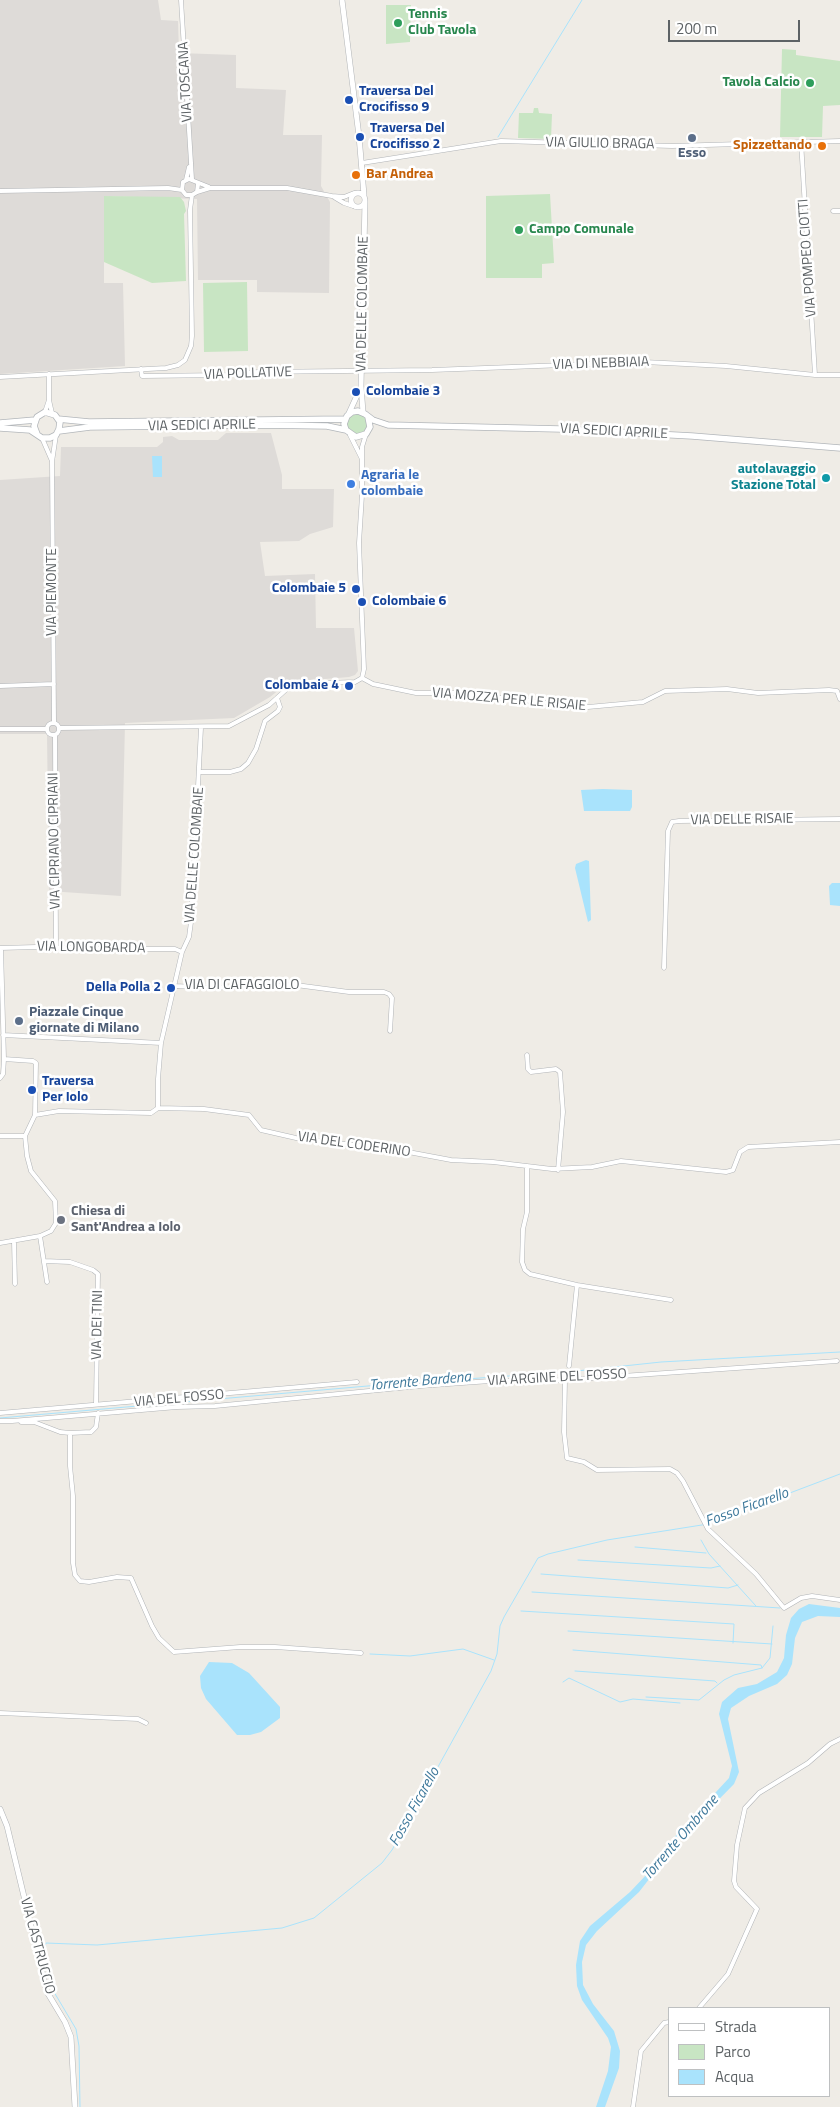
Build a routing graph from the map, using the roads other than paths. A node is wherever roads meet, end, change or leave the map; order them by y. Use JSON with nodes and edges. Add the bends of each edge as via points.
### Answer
{"nodes":[{"id":1,"x":181,"y":0,"type":"edge"},
{"id":2,"x":185,"y":0,"type":"edge"},
{"id":3,"x":342,"y":0,"type":"edge"},
{"id":4,"x":182,"y":11,"type":"junction"},
{"id":5,"x":801,"y":141,"type":"junction"},
{"id":6,"x":840,"y":141,"type":"edge"},
{"id":7,"x":362,"y":163,"type":"junction"},
{"id":8,"x":190,"y":164,"type":"junction"},
{"id":9,"x":192,"y":179,"type":"junction"},
{"id":10,"x":186,"y":180,"type":"junction"},
{"id":11,"x":362,"y":182,"type":"junction"},
{"id":12,"x":182,"y":184,"type":"junction"},
{"id":13,"x":198,"y":184,"type":"junction"},
{"id":14,"x":168,"y":188,"type":"junction"},
{"id":15,"x":210,"y":188,"type":"junction"},
{"id":16,"x":182,"y":190,"type":"junction"},
{"id":17,"x":0,"y":191,"type":"edge"},
{"id":18,"x":197,"y":192,"type":"junction"},
{"id":19,"x":356,"y":193,"type":"junction"},
{"id":20,"x":186,"y":195,"type":"junction"},
{"id":21,"x":192,"y":195,"type":"junction"},
{"id":22,"x":364,"y":195,"type":"junction"},
{"id":23,"x":332,"y":196,"type":"junction"},
{"id":24,"x":365,"y":201,"type":"junction"},
{"id":25,"x":354,"y":206,"type":"junction"},
{"id":26,"x":190,"y":210,"type":"junction"},
{"id":27,"x":833,"y":211,"type":"dead end"},
{"id":28,"x":840,"y":211,"type":"edge"},
{"id":29,"x":364,"y":222,"type":"junction"},
{"id":30,"x":141,"y":369,"type":"junction"},
{"id":31,"x":362,"y":371,"type":"junction"},
{"id":32,"x":49,"y":374,"type":"junction"},
{"id":33,"x":815,"y":375,"type":"junction"},
{"id":34,"x":840,"y":376,"type":"edge"},
{"id":35,"x":0,"y":377,"type":"edge"},
{"id":36,"x":361,"y":386,"type":"junction"},
{"id":37,"x":49,"y":400,"type":"junction"},
{"id":38,"x":45,"y":412,"type":"junction"},
{"id":39,"x":363,"y":412,"type":"junction"},
{"id":40,"x":349,"y":413,"type":"junction"},
{"id":41,"x":52,"y":414,"type":"junction"},
{"id":42,"x":368,"y":417,"type":"junction"},
{"id":43,"x":58,"y":419,"type":"junction"},
{"id":44,"x":345,"y":419,"type":"junction"},
{"id":45,"x":35,"y":420,"type":"junction"},
{"id":46,"x":0,"y":423,"type":"edge"},
{"id":47,"x":388,"y":424,"type":"junction"},
{"id":48,"x":0,"y":428,"type":"edge"},
{"id":49,"x":348,"y":432,"type":"junction"},
{"id":50,"x":57,"y":433,"type":"junction"},
{"id":51,"x":367,"y":433,"type":"junction"},
{"id":52,"x":39,"y":436,"type":"junction"},
{"id":53,"x":840,"y":448,"type":"edge"},
{"id":54,"x":364,"y":461,"type":"junction"},
{"id":55,"x":52,"y":462,"type":"junction"},
{"id":56,"x":362,"y":678,"type":"junction"},
{"id":57,"x":54,"y":684,"type":"junction"},
{"id":58,"x":0,"y":686,"type":"edge"},
{"id":59,"x":277,"y":698,"type":"junction"},
{"id":60,"x":840,"y":699,"type":"edge"},
{"id":61,"x":54,"y":723,"type":"junction"},
{"id":62,"x":59,"y":728,"type":"junction"},
{"id":63,"x":201,"y":728,"type":"junction"},
{"id":64,"x":0,"y":729,"type":"edge"},
{"id":65,"x":46,"y":729,"type":"junction"},
{"id":66,"x":54,"y":735,"type":"junction"},
{"id":67,"x":200,"y":772,"type":"junction"},
{"id":68,"x":840,"y":819,"type":"edge"},
{"id":69,"x":56,"y":947,"type":"junction"},
{"id":70,"x":1,"y":948,"type":"edge"},
{"id":71,"x":182,"y":952,"type":"junction"},
{"id":72,"x":664,"y":968,"type":"dead end"},
{"id":73,"x":176,"y":986,"type":"junction"},
{"id":74,"x":1,"y":1025,"type":"edge"},
{"id":75,"x":390,"y":1032,"type":"dead end"},
{"id":76,"x":3,"y":1035,"type":"junction"},
{"id":77,"x":161,"y":1043,"type":"junction"},
{"id":78,"x":527,"y":1055,"type":"dead end"},
{"id":79,"x":4,"y":1059,"type":"junction"},
{"id":80,"x":0,"y":1078,"type":"edge"},
{"id":81,"x":158,"y":1108,"type":"junction"},
{"id":82,"x":35,"y":1115,"type":"junction"},
{"id":83,"x":0,"y":1136,"type":"edge"},
{"id":84,"x":24,"y":1136,"type":"junction"},
{"id":85,"x":840,"y":1142,"type":"edge"},
{"id":86,"x":527,"y":1166,"type":"junction"},
{"id":87,"x":558,"y":1170,"type":"junction"},
{"id":88,"x":40,"y":1236,"type":"junction"},
{"id":89,"x":14,"y":1241,"type":"junction"},
{"id":90,"x":0,"y":1244,"type":"edge"},
{"id":91,"x":44,"y":1261,"type":"junction"},
{"id":92,"x":47,"y":1282,"type":"dead end"},
{"id":93,"x":15,"y":1284,"type":"dead end"},
{"id":94,"x":576,"y":1285,"type":"junction"},
{"id":95,"x":671,"y":1300,"type":"dead end"},
{"id":96,"x":837,"y":1361,"type":"dead end"},
{"id":97,"x":570,"y":1366,"type":"dead end"},
{"id":98,"x":565,"y":1380,"type":"junction"},
{"id":99,"x":358,"y":1382,"type":"dead end"},
{"id":100,"x":96,"y":1404,"type":"junction"},
{"id":101,"x":98,"y":1413,"type":"junction"},
{"id":102,"x":0,"y":1414,"type":"edge"},
{"id":103,"x":0,"y":1421,"type":"edge"},
{"id":104,"x":12,"y":1421,"type":"junction"},
{"id":105,"x":70,"y":1434,"type":"junction"},
{"id":106,"x":840,"y":1600,"type":"edge"},
{"id":107,"x":360,"y":1653,"type":"dead end"},
{"id":108,"x":0,"y":1713,"type":"edge"},
{"id":109,"x":146,"y":1723,"type":"dead end"},
{"id":110,"x":840,"y":1739,"type":"edge"},
{"id":111,"x":0,"y":1811,"type":"edge"},
{"id":112,"x":701,"y":2007,"type":"edge"},
{"id":113,"x":668,"y":2022,"type":"edge"},
{"id":114,"x":75,"y":2107,"type":"edge"},
{"id":115,"x":633,"y":2107,"type":"edge"}],
"edges":[{"from":1,"to":4,"type":"street","name":"VIA TOSCANA"},
{"from":2,"to":4,"type":"street"},
{"from":3,"to":7,"type":"street"},
{"from":4,"to":8,"type":"street","name":"VIA TOSCANA"},
{"from":5,"to":6,"type":"street","name":"VIA GIULIO BRAGA"},
{"from":5,"to":7,"type":"street","name":"VIA GIULIO BRAGA","via":[[672,146],[501,141]]},
{"from":5,"to":33,"type":"street","name":"VIA POMPEO CIOTTI"},
{"from":7,"to":11,"type":"street"},
{"from":8,"to":9,"type":"street","name":"VIA TOSCANA"},
{"from":8,"to":10,"type":"street","name":"VIA TOSCANA"},
{"from":9,"to":10,"type":"street"},
{"from":9,"to":13,"type":"street"},
{"from":10,"to":12,"type":"street"},
{"from":11,"to":19,"type":"street"},
{"from":11,"to":22,"type":"street"},
{"from":12,"to":14,"type":"street"},
{"from":12,"to":16,"type":"street"},
{"from":13,"to":15,"type":"street"},
{"from":13,"to":18,"type":"street"},
{"from":14,"to":16,"type":"street"},
{"from":14,"to":17,"type":"street"},
{"from":15,"to":18,"type":"street"},
{"from":15,"to":23,"type":"street","via":[[287,188]]},
{"from":16,"to":20,"type":"street"},
{"from":18,"to":21,"type":"street"},
{"from":19,"to":22,"type":"street"},
{"from":19,"to":23,"type":"street"},
{"from":19,"to":25,"type":"street","via":[[350,199]]},
{"from":20,"to":21,"type":"street"},
{"from":20,"to":26,"type":"street"},
{"from":21,"to":26,"type":"street"},
{"from":22,"to":24,"type":"street"},
{"from":23,"to":25,"type":"street"},
{"from":24,"to":25,"type":"street","via":[[361,206]]},
{"from":24,"to":29,"type":"street","name":"VIA DELLE COLOMBAIE"},
{"from":25,"to":29,"type":"street","name":"VIA DELLE COLOMBAIE"},
{"from":26,"to":30,"type":"street","name":"VIA POLLATIVE","via":[[191,346],[185,360],[178,365]]},
{"from":27,"to":28,"type":"street"},
{"from":29,"to":31,"type":"street","name":"VIA DELLE COLOMBAIE"},
{"from":30,"to":31,"type":"street","name":"VIA POLLATIVE","via":[[142,376]]},
{"from":30,"to":32,"type":"street","name":"VIA POLLATIVE"},
{"from":31,"to":33,"type":"street","name":"VIA DI NEBBIAIA","via":[[644,362],[750,367]]},
{"from":31,"to":36,"type":"street","name":"VIA DELLE COLOMBAIE"},
{"from":32,"to":35,"type":"street","name":"VIA POLLATIVE"},
{"from":32,"to":37,"type":"street"},
{"from":33,"to":34,"type":"street","name":"VIA DI NEBBIAIA"},
{"from":36,"to":39,"type":"street","name":"VIA DELLE COLOMBAIE"},
{"from":36,"to":40,"type":"street","name":"VIA DELLE COLOMBAIE"},
{"from":37,"to":38,"type":"street"},
{"from":37,"to":41,"type":"street"},
{"from":38,"to":41,"type":"main road"},
{"from":38,"to":45,"type":"main road"},
{"from":39,"to":40,"type":"main road"},
{"from":39,"to":42,"type":"main road"},
{"from":40,"to":44,"type":"main road"},
{"from":41,"to":43,"type":"main road"},
{"from":42,"to":47,"type":"main road"},
{"from":42,"to":51,"type":"main road"},
{"from":43,"to":44,"type":"main road","name":"VIA SEDICI APRILE","via":[[98,422]]},
{"from":43,"to":50,"type":"main road"},
{"from":44,"to":49,"type":"main road"},
{"from":45,"to":46,"type":"main road"},
{"from":45,"to":52,"type":"main road","via":[[34,428]]},
{"from":47,"to":51,"type":"main road","name":"VIA SEDICI APRILE"},
{"from":47,"to":53,"type":"main road","name":"VIA SEDICI APRILE","via":[[654,434]]},
{"from":48,"to":52,"type":"main road","name":"VIA SEDICI APRILE","via":[[30,430]]},
{"from":49,"to":50,"type":"main road","name":"VIA SEDICI APRILE","via":[[327,426],[262,425],[90,427]]},
{"from":49,"to":51,"type":"main road","name":"VIA SEDICI APRILE","via":[[358,437]]},
{"from":49,"to":54,"type":"street"},
{"from":50,"to":52,"type":"main road","name":"VIA SEDICI APRILE","via":[[50,438]]},
{"from":50,"to":55,"type":"street","name":"VIA PIEMONTE"},
{"from":51,"to":54,"type":"street","via":[[362,447]]},
{"from":52,"to":55,"type":"street","name":"VIA PIEMONTE"},
{"from":54,"to":56,"type":"street","via":[[359,543]]},
{"from":55,"to":57,"type":"street","name":"VIA PIEMONTE"},
{"from":56,"to":59,"type":"street","via":[[355,682],[294,687]]},
{"from":56,"to":60,"type":"street","name":"VIA MOZZA PER LE RISAIE","via":[[373,684],[416,693],[588,707],[643,702],[665,691],[727,689],[758,693],[829,690],[837,691]]},
{"from":57,"to":58,"type":"street"},
{"from":57,"to":61,"type":"street","name":"VIA PIEMONTE"},
{"from":59,"to":63,"type":"street","via":[[230,726]]},
{"from":59,"to":67,"type":"street","name":"VIA DELLE COLOMBAIE","via":[[280,707],[265,720],[248,763],[230,772]]},
{"from":61,"to":62,"type":"street"},
{"from":61,"to":65,"type":"street","via":[[48,724]]},
{"from":62,"to":63,"type":"street"},
{"from":62,"to":66,"type":"street"},
{"from":63,"to":67,"type":"street"},
{"from":64,"to":65,"type":"street"},
{"from":65,"to":66,"type":"street"},
{"from":66,"to":69,"type":"street","name":"VIA CIPRIANO CIPRIANI"},
{"from":67,"to":71,"type":"street","name":"VIA DELLE COLOMBAIE","via":[[191,922]]},
{"from":68,"to":72,"type":"street","name":"VIA DELLE RISAIE","via":[[672,822],[668,831]]},
{"from":69,"to":70,"type":"street","name":"VIA LONGOBARDA"},
{"from":69,"to":71,"type":"street","name":"VIA LONGOBARDA","via":[[176,948]]},
{"from":70,"to":74,"type":"street"},
{"from":71,"to":73,"type":"street","name":"VIA DELLE COLOMBAIE"},
{"from":73,"to":75,"type":"street","name":"VIA DI CAFAGGIOLO","via":[[296,985],[349,992],[384,992],[392,1001]]},
{"from":73,"to":77,"type":"street","name":"VIA DELLE COLOMBAIE"},
{"from":74,"to":76,"type":"street"},
{"from":76,"to":77,"type":"street"},
{"from":76,"to":79,"type":"street"},
{"from":77,"to":81,"type":"street","name":"VIA DELLE COLOMBAIE"},
{"from":78,"to":87,"type":"street","via":[[530,1072],[556,1069],[560,1072],[563,1112]]},
{"from":79,"to":80,"type":"street"},
{"from":79,"to":82,"type":"street","via":[[36,1063]]},
{"from":81,"to":82,"type":"street","name":"VIA DEL CODERINO","via":[[152,1113],[90,1110]]},
{"from":81,"to":86,"type":"street","name":"VIA DEL CODERINO","via":[[249,1114],[261,1130],[296,1138],[451,1160]]},
{"from":82,"to":84,"type":"street"},
{"from":83,"to":84,"type":"street"},
{"from":84,"to":88,"type":"street","via":[[31,1171],[56,1204],[54,1228]]},
{"from":85,"to":87,"type":"street","name":"VIA DEL CODERINO","via":[[748,1147],[740,1152],[734,1170],[726,1172],[621,1161],[592,1168]]},
{"from":86,"to":87,"type":"street","name":"VIA DEL CODERINO"},
{"from":86,"to":94,"type":"street","via":[[523,1267],[530,1274]]},
{"from":88,"to":89,"type":"street"},
{"from":88,"to":91,"type":"street"},
{"from":89,"to":90,"type":"street"},
{"from":89,"to":93,"type":"street"},
{"from":91,"to":92,"type":"street"},
{"from":91,"to":100,"type":"street","name":"VIA DEI TINI","via":[[70,1262],[98,1274]]},
{"from":94,"to":95,"type":"street"},
{"from":94,"to":97,"type":"street"},
{"from":96,"to":98,"type":"street","name":"VIA ARGINE DEL FOSSO"},
{"from":98,"to":101,"type":"street","name":"VIA ARGINE DEL FOSSO","via":[[429,1385],[215,1406]]},
{"from":98,"to":106,"type":"street","via":[[567,1458],[584,1462],[597,1470],[670,1469],[683,1481],[708,1529],[756,1574],[784,1608],[812,1596]]},
{"from":99,"to":100,"type":"street","name":"VIA DEL FOSSO"},
{"from":100,"to":102,"type":"street","name":"VIA DEL FOSSO"},
{"from":101,"to":104,"type":"street","name":"VIA ARGINE DEL FOSSO"},
{"from":101,"to":105,"type":"street","via":[[93,1431]]},
{"from":103,"to":104,"type":"street"},
{"from":104,"to":105,"type":"street","via":[[34,1422]]},
{"from":105,"to":107,"type":"street","via":[[75,1576],[88,1582],[131,1578],[152,1626],[174,1652],[275,1647]]},
{"from":108,"to":109,"type":"street","via":[[138,1719]]},
{"from":110,"to":112,"type":"street","via":[[760,1793],[746,1808],[737,1845],[734,1881],[756,1909],[728,1974]]},
{"from":111,"to":114,"type":"street","name":"VIA CASTRUCCIO","via":[[7,1826],[47,1992],[71,2037]]},
{"from":113,"to":115,"type":"street","via":[[641,2052]]}]}
